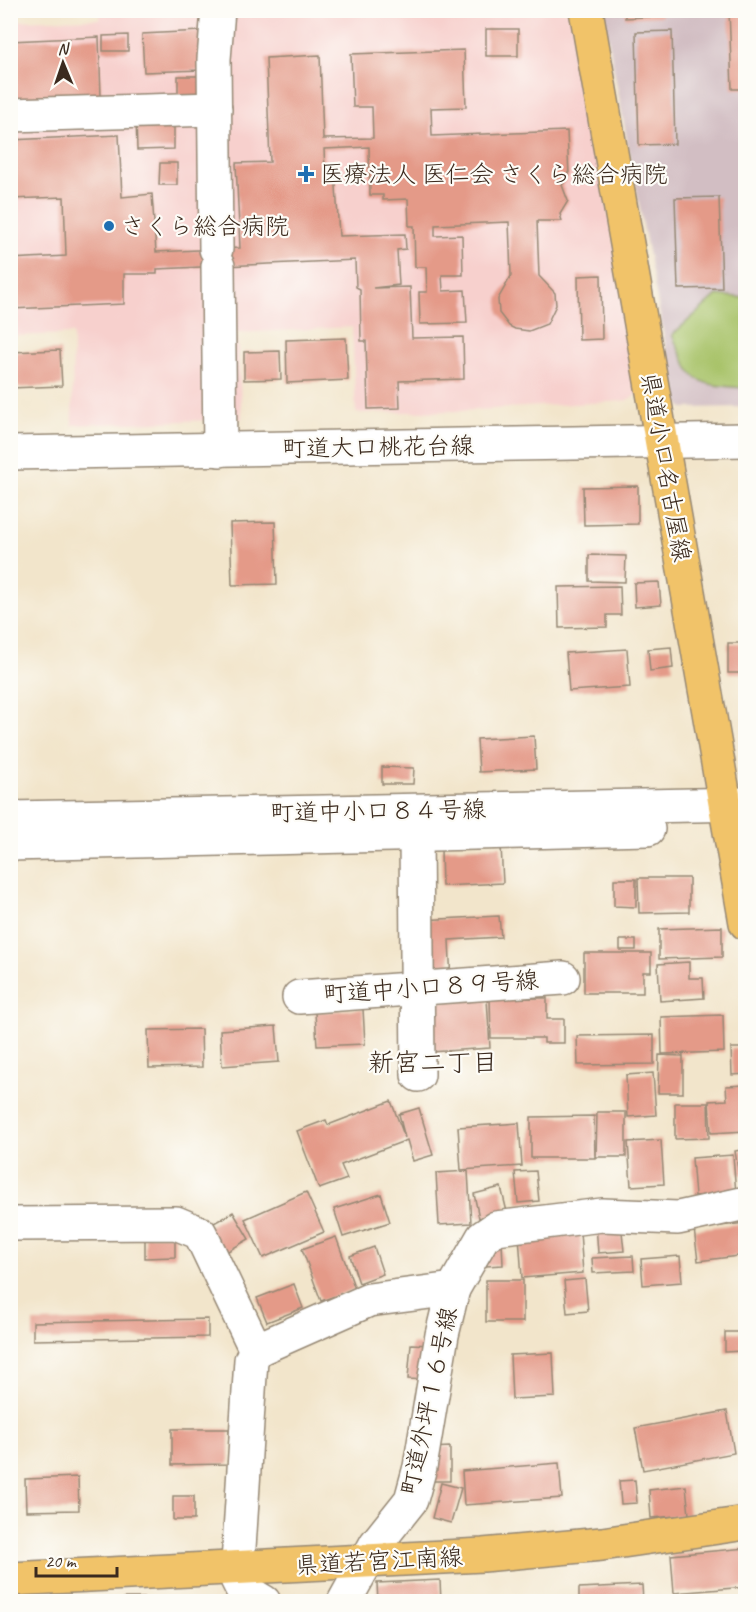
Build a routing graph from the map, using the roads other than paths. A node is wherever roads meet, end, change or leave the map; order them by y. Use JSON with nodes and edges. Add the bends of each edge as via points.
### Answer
{"nodes":[{"id":1,"x":218,"y":10,"type":"edge"},
{"id":2,"x":586,"y":10,"type":"edge"},
{"id":3,"x":215,"y":109,"type":"junction"},
{"id":4,"x":10,"y":115,"type":"edge"},
{"id":5,"x":746,"y":440,"type":"edge"},
{"id":6,"x":662,"y":442,"type":"junction"},
{"id":7,"x":220,"y":450,"type":"junction"},
{"id":8,"x":10,"y":453,"type":"edge"},
{"id":9,"x":733,"y":812,"type":"edge"},
{"id":10,"x":10,"y":818,"type":"edge"},
{"id":11,"x":416,"y":834,"type":"junction"},
{"id":12,"x":10,"y":844,"type":"edge"},
{"id":13,"x":745,"y":916,"type":"edge"},
{"id":14,"x":563,"y":978,"type":"dead end"},
{"id":15,"x":418,"y":989,"type":"junction"},
{"id":16,"x":299,"y":997,"type":"dead end"},
{"id":17,"x":418,"y":1075,"type":"dead end"},
{"id":18,"x":746,"y":1203,"type":"edge"},
{"id":19,"x":10,"y":1224,"type":"edge"},
{"id":20,"x":453,"y":1289,"type":"junction"},
{"id":21,"x":256,"y":1350,"type":"junction"},
{"id":22,"x":746,"y":1523,"type":"edge"},
{"id":23,"x":366,"y":1562,"type":"junction"},
{"id":24,"x":237,"y":1568,"type":"junction"},
{"id":25,"x":10,"y":1580,"type":"edge"},
{"id":26,"x":264,"y":1602,"type":"edge"},
{"id":27,"x":344,"y":1602,"type":"edge"}],
"edges":[{"from":1,"to":3,"type":"street"},
{"from":2,"to":6,"type":"main road","name":"県道小口名古屋線"},
{"from":3,"to":4,"type":"street"},
{"from":3,"to":7,"type":"street"},
{"from":5,"to":6,"type":"street","name":"町道大口桃花台線"},
{"from":6,"to":7,"type":"street","name":"町道大口桃花台線"},
{"from":6,"to":9,"type":"main road","name":"県道小口名古屋線"},
{"from":7,"to":8,"type":"street","name":"町道大口桃花台線"},
{"from":9,"to":10,"type":"street","name":"町道中小口８４号線"},
{"from":9,"to":11,"type":"street"},
{"from":9,"to":13,"type":"main road","name":"県道小口名古屋線"},
{"from":11,"to":12,"type":"street"},
{"from":11,"to":15,"type":"street"},
{"from":14,"to":15,"type":"street","name":"町道中小口８９号線"},
{"from":15,"to":16,"type":"street","name":"町道中小口８９号線"},
{"from":15,"to":17,"type":"street"},
{"from":18,"to":20,"type":"street","name":"町道外坪１６号線","via":[[678,1218],[602,1215],[496,1228],[483,1237]]},
{"from":19,"to":21,"type":"street","via":[[188,1226],[200,1233]]},
{"from":20,"to":21,"type":"street","via":[[369,1300]]},
{"from":20,"to":23,"type":"street","name":"町道外坪１６号線","via":[[411,1500]]},
{"from":21,"to":24,"type":"street","via":[[251,1360]]},
{"from":22,"to":23,"type":"main road","name":"県道若宮江南線","via":[[591,1545]]},
{"from":23,"to":24,"type":"main road","name":"県道若宮江南線"},
{"from":23,"to":27,"type":"street","name":"町道外坪１６号線"},
{"from":24,"to":25,"type":"main road","name":"県道若宮江南線"},
{"from":24,"to":26,"type":"street","via":[[242,1588]]}]}
